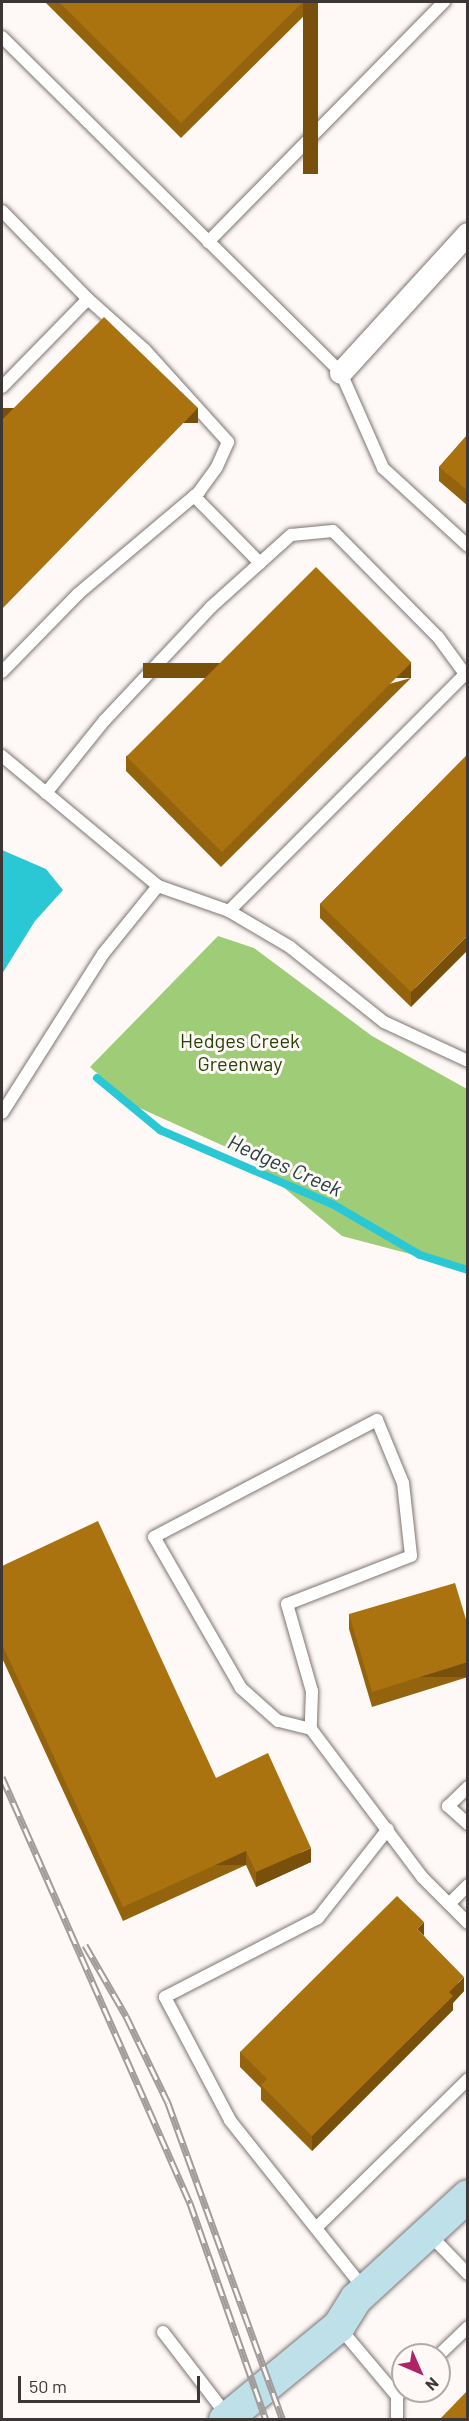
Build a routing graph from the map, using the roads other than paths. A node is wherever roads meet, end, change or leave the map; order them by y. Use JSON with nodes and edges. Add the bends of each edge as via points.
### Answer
{"nodes":[{"id":1,"x":444,"y":2,"type":"edge"},
{"id":2,"x":2,"y":38,"type":"edge"},
{"id":3,"x":2,"y":211,"type":"edge"},
{"id":4,"x":468,"y":234,"type":"edge"},
{"id":5,"x":208,"y":242,"type":"junction"},
{"id":6,"x":88,"y":299,"type":"junction"},
{"id":7,"x":341,"y":373,"type":"junction"},
{"id":8,"x":2,"y":387,"type":"edge"},
{"id":9,"x":194,"y":496,"type":"junction"},
{"id":10,"x":468,"y":546,"type":"edge"},
{"id":11,"x":260,"y":563,"type":"junction"},
{"id":12,"x":2,"y":672,"type":"edge"},
{"id":13,"x":466,"y":675,"type":"edge"},
{"id":14,"x":2,"y":756,"type":"edge"},
{"id":15,"x":46,"y":793,"type":"junction"},
{"id":16,"x":158,"y":886,"type":"junction"},
{"id":17,"x":229,"y":911,"type":"junction"},
{"id":18,"x":468,"y":1061,"type":"edge"},
{"id":19,"x":2,"y":1113,"type":"edge"},
{"id":20,"x":311,"y":1729,"type":"junction"},
{"id":21,"x":468,"y":1787,"type":"edge"},
{"id":22,"x":468,"y":1824,"type":"edge"},
{"id":23,"x":388,"y":1829,"type":"junction"},
{"id":24,"x":468,"y":1885,"type":"edge"},
{"id":25,"x":448,"y":1904,"type":"junction"},
{"id":26,"x":468,"y":1923,"type":"edge"},
{"id":27,"x":468,"y":2079,"type":"edge"},
{"id":28,"x":468,"y":2196,"type":"edge"},
{"id":29,"x":316,"y":2228,"type":"junction"},
{"id":30,"x":429,"y":2234,"type":"junction"},
{"id":31,"x":468,"y":2274,"type":"edge"},
{"id":32,"x":361,"y":2295,"type":"junction"},
{"id":33,"x":339,"y":2326,"type":"junction"},
{"id":34,"x":468,"y":2327,"type":"edge"},
{"id":35,"x":163,"y":2332,"type":"dead end"},
{"id":36,"x":451,"y":2343,"type":"edge"},
{"id":37,"x":391,"y":2383,"type":"edge"},
{"id":38,"x":399,"y":2403,"type":"edge"},
{"id":39,"x":219,"y":2414,"type":"edge"},
{"id":40,"x":397,"y":2420,"type":"edge"}],
"edges":[{"from":1,"to":5,"type":"lane"},
{"from":2,"to":5,"type":"lane"},
{"from":3,"to":6,"type":"lane"},
{"from":4,"to":7,"type":"street"},
{"from":5,"to":7,"type":"lane"},
{"from":6,"to":8,"type":"lane"},
{"from":6,"to":9,"type":"lane","via":[[145,350],[228,442],[217,467]]},
{"from":7,"to":10,"type":"lane","via":[[383,468]]},
{"from":9,"to":11,"type":"lane"},
{"from":9,"to":12,"type":"lane","via":[[78,594]]},
{"from":11,"to":13,"type":"lane","via":[[291,535],[333,531],[438,637]]},
{"from":11,"to":15,"type":"lane","via":[[212,607],[105,720]]},
{"from":13,"to":17,"type":"lane"},
{"from":14,"to":15,"type":"lane"},
{"from":15,"to":16,"type":"lane"},
{"from":16,"to":17,"type":"lane"},
{"from":16,"to":19,"type":"lane","via":[[103,954]]},
{"from":17,"to":18,"type":"lane","via":[[290,947],[384,1022]]},
{"from":20,"to":20,"type":"lane","via":[[312,1691],[287,1604],[411,1556],[403,1483],[377,1420],[154,1537],[241,1688],[279,1721]]},
{"from":20,"to":23,"type":"lane"},
{"from":21,"to":22,"type":"lane","via":[[448,1806]]},
{"from":23,"to":25,"type":"lane","via":[[422,1877]]},
{"from":23,"to":29,"type":"lane","via":[[318,1917],[165,1997],[230,2120]]},
{"from":24,"to":25,"type":"lane"},
{"from":25,"to":26,"type":"lane"},
{"from":27,"to":29,"type":"lane"},
{"from":28,"to":30,"type":"main road"},
{"from":29,"to":32,"type":"lane"},
{"from":30,"to":31,"type":"lane"},
{"from":30,"to":32,"type":"main road"},
{"from":32,"to":33,"type":"main road"},
{"from":32,"to":39,"type":"main road","via":[[329,2310]]},
{"from":33,"to":37,"type":"lane"},
{"from":33,"to":39,"type":"main road"},
{"from":34,"to":36,"type":"lane"},
{"from":35,"to":39,"type":"lane"},
{"from":38,"to":40,"type":"lane"}]}
